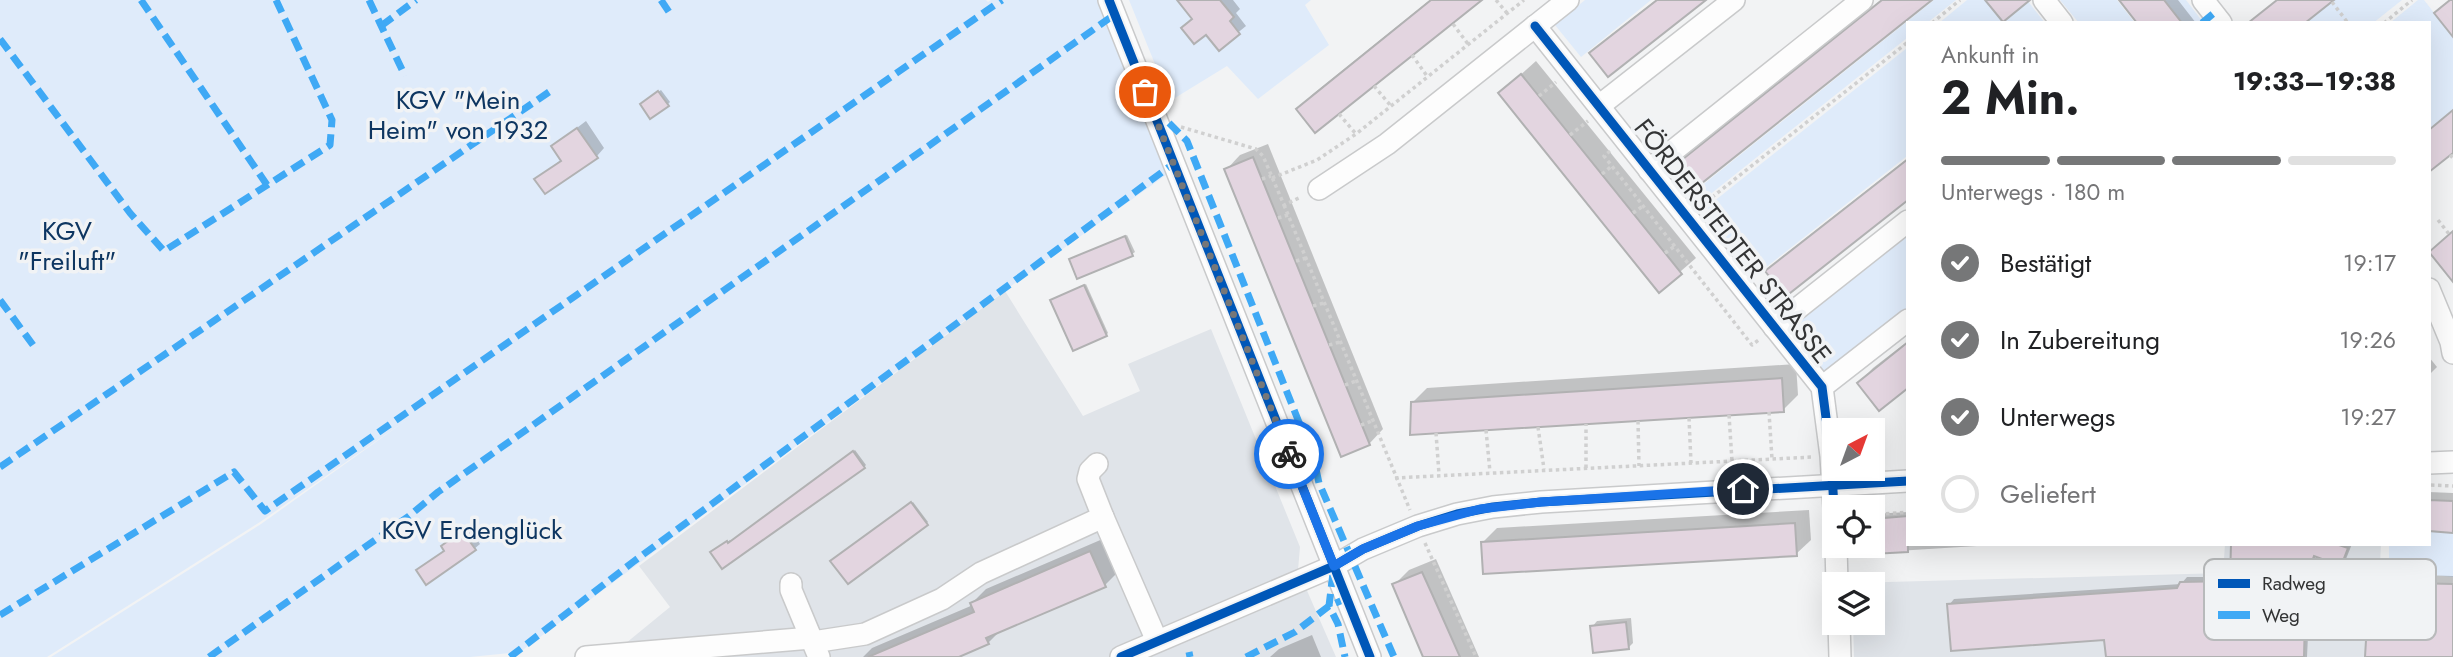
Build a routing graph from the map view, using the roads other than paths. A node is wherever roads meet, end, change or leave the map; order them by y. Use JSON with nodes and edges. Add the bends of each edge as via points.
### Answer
{"nodes":[{"id":1,"x":1109,"y":0,"type":"edge"},
{"id":2,"x":1568,"y":0,"type":"edge"},
{"id":3,"x":1734,"y":0,"type":"edge"},
{"id":4,"x":1862,"y":0,"type":"edge"},
{"id":5,"x":2043,"y":0,"type":"edge"},
{"id":6,"x":2060,"y":21,"type":"edge"},
{"id":7,"x":1535,"y":26,"type":"junction"},
{"id":8,"x":1600,"y":106,"type":"junction"},
{"id":9,"x":1649,"y":170,"type":"junction"},
{"id":10,"x":1319,"y":190,"type":"road end"},
{"id":11,"x":1906,"y":223,"type":"edge"},
{"id":12,"x":2431,"y":294,"type":"edge"},
{"id":13,"x":1906,"y":322,"type":"edge"},
{"id":14,"x":1774,"y":327,"type":"junction"},
{"id":15,"x":2453,"y":353,"type":"edge"},
{"id":16,"x":1822,"y":387,"type":"junction"},
{"id":17,"x":2453,"y":462,"type":"edge"},
{"id":18,"x":2431,"y":463,"type":"edge"},
{"id":19,"x":1097,"y":464,"type":"dead end"},
{"id":20,"x":1906,"y":481,"type":"edge"},
{"id":21,"x":1833,"y":484,"type":"junction"},
{"id":22,"x":1833,"y":495,"type":"edge"},
{"id":23,"x":1103,"y":517,"type":"junction"},
{"id":24,"x":1334,"y":566,"type":"junction"},
{"id":25,"x":791,"y":584,"type":"dead end"},
{"id":26,"x":1839,"y":635,"type":"edge"},
{"id":27,"x":1157,"y":641,"type":"junction"},
{"id":28,"x":814,"y":646,"type":"edge"},
{"id":29,"x":1126,"y":656,"type":"edge"},
{"id":30,"x":586,"y":657,"type":"edge"},
{"id":31,"x":1370,"y":657,"type":"edge"},
{"id":32,"x":1840,"y":657,"type":"edge"}],
"edges":[{"from":1,"to":24,"type":"street","via":[[1162,121]]},
{"from":2,"to":7,"type":"street"},
{"from":3,"to":8,"type":"street","name":"FÖRDERSTEDTER STRASSE"},
{"from":4,"to":9,"type":"street","name":"FÖRDERSTEDTER STRASSE"},
{"from":5,"to":6,"type":"street"},
{"from":7,"to":8,"type":"street","name":"FÖRDERSTEDTER STRASSE"},
{"from":7,"to":10,"type":"street","via":[[1387,144]]},
{"from":8,"to":9,"type":"street","name":"FÖRDERSTEDTER STRASSE"},
{"from":9,"to":14,"type":"street","name":"FÖRDERSTEDTER STRASSE"},
{"from":11,"to":14,"type":"street","name":"FÖRDERSTEDTER STRASSE"},
{"from":12,"to":15,"type":"street"},
{"from":13,"to":16,"type":"street","name":"FÖRDERSTEDTER STRASSE"},
{"from":14,"to":16,"type":"street","name":"FÖRDERSTEDTER STRASSE"},
{"from":16,"to":21,"type":"street","name":"FÖRDERSTEDTER STRASSE"},
{"from":17,"to":18,"type":"street"},
{"from":19,"to":23,"type":"street","via":[[1088,480]]},
{"from":20,"to":21,"type":"street"},
{"from":21,"to":22,"type":"street","name":"FÖRDERSTEDTER STRASSE"},
{"from":21,"to":24,"type":"street","via":[[1517,504],[1467,512],[1418,526]]},
{"from":23,"to":27,"type":"street"},
{"from":23,"to":28,"type":"street","via":[[981,573],[942,599],[865,634]]},
{"from":24,"to":27,"type":"street"},
{"from":24,"to":31,"type":"street"},
{"from":25,"to":28,"type":"street"},
{"from":26,"to":32,"type":"street"},
{"from":27,"to":29,"type":"street"},
{"from":28,"to":30,"type":"street"}]}
